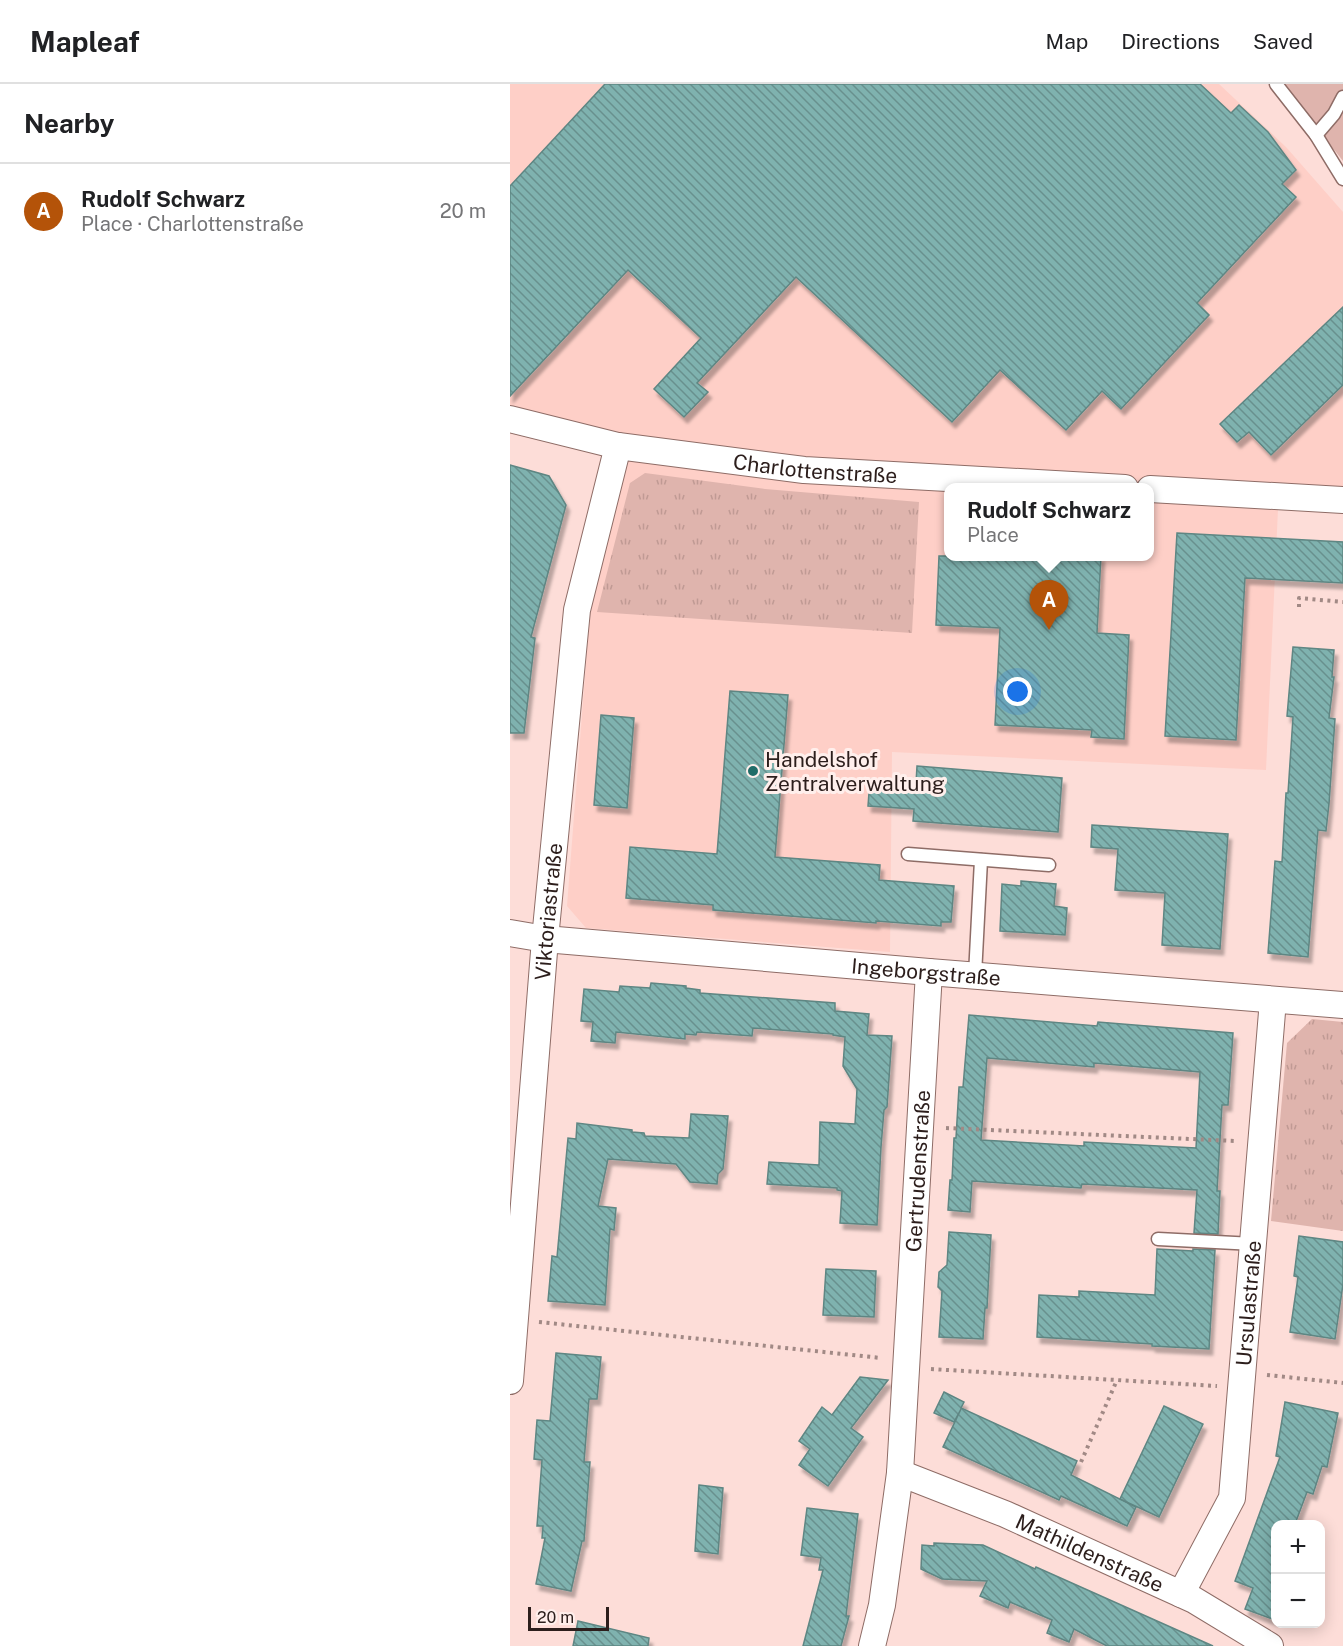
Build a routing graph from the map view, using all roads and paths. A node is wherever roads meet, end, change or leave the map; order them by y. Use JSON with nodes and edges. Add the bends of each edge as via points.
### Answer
{"nodes":[{"id":1,"x":1276,"y":84,"type":"edge"},
{"id":2,"x":1343,"y":98,"type":"edge"},
{"id":3,"x":1316,"y":135,"type":"junction"},
{"id":4,"x":1343,"y":179,"type":"edge"},
{"id":5,"x":510,"y":419,"type":"edge"},
{"id":6,"x":618,"y":446,"type":"junction"},
{"id":7,"x":1036,"y":483,"type":"edge"},
{"id":8,"x":1154,"y":489,"type":"edge"},
{"id":9,"x":1343,"y":500,"type":"edge"},
{"id":10,"x":1343,"y":602,"type":"edge"},
{"id":11,"x":1299,"y":607,"type":"dead end"},
{"id":12,"x":908,"y":854,"type":"dead end"},
{"id":13,"x":981,"y":860,"type":"junction"},
{"id":14,"x":1049,"y":865,"type":"dead end"},
{"id":15,"x":510,"y":933,"type":"edge"},
{"id":16,"x":545,"y":939,"type":"junction"},
{"id":17,"x":929,"y":972,"type":"junction"},
{"id":18,"x":975,"y":975,"type":"junction"},
{"id":19,"x":1274,"y":1000,"type":"junction"},
{"id":20,"x":1343,"y":1005,"type":"edge"},
{"id":21,"x":921,"y":1127,"type":"junction"},
{"id":22,"x":1263,"y":1142,"type":"junction"},
{"id":23,"x":1158,"y":1239,"type":"dead end"},
{"id":24,"x":1254,"y":1244,"type":"junction"},
{"id":25,"x":514,"y":1319,"type":"junction"},
{"id":26,"x":907,"y":1365,"type":"junction"},
{"id":27,"x":1118,"y":1380,"type":"junction"},
{"id":28,"x":1242,"y":1380,"type":"junction"},
{"id":29,"x":510,"y":1381,"type":"edge"},
{"id":30,"x":1343,"y":1383,"type":"edge"},
{"id":31,"x":1081,"y":1462,"type":"dead end"},
{"id":32,"x":900,"y":1473,"type":"junction"},
{"id":33,"x":1181,"y":1594,"type":"junction"},
{"id":34,"x":872,"y":1646,"type":"edge"},
{"id":35,"x":1270,"y":1646,"type":"edge"}],
"edges":[{"from":1,"to":3,"type":"lane"},
{"from":2,"to":3,"type":"lane"},
{"from":3,"to":4,"type":"lane"},
{"from":5,"to":6,"type":"street","name":"Charlottenstraße"},
{"from":6,"to":7,"type":"street","name":"Charlottenstraße","via":[[804,470]]},
{"from":6,"to":16,"type":"street","name":"Viktoriastraße","via":[[577,610]]},
{"from":8,"to":9,"type":"street"},
{"from":10,"to":11,"type":"path","via":[[1299,598]]},
{"from":12,"to":13,"type":"lane"},
{"from":13,"to":14,"type":"lane"},
{"from":13,"to":18,"type":"lane"},
{"from":15,"to":16,"type":"street","name":"Ingeborgstraße"},
{"from":16,"to":17,"type":"street","name":"Ingeborgstraße"},
{"from":16,"to":25,"type":"street","name":"Viktoriastraße"},
{"from":17,"to":18,"type":"street","name":"Ingeborgstraße"},
{"from":17,"to":21,"type":"street","name":"Gertrudenstraße"},
{"from":18,"to":19,"type":"street","name":"Ingeborgstraße"},
{"from":19,"to":20,"type":"street","name":"Ingeborgstraße"},
{"from":19,"to":22,"type":"street","name":"Ursulastraße"},
{"from":21,"to":22,"type":"path"},
{"from":21,"to":26,"type":"street","name":"Gertrudenstraße"},
{"from":22,"to":24,"type":"street","name":"Ursulastraße"},
{"from":23,"to":24,"type":"lane"},
{"from":24,"to":28,"type":"street","name":"Ursulastraße"},
{"from":25,"to":26,"type":"path"},
{"from":25,"to":29,"type":"street","name":"Viktoriastraße"},
{"from":26,"to":27,"type":"path"},
{"from":26,"to":32,"type":"street","name":"Gertrudenstraße"},
{"from":27,"to":28,"type":"path"},
{"from":27,"to":31,"type":"path"},
{"from":28,"to":30,"type":"path"},
{"from":28,"to":33,"type":"street","name":"Ursulastraße","via":[[1232,1498]]},
{"from":32,"to":33,"type":"street","name":"Mathildenstraße","via":[[1005,1514]]},
{"from":32,"to":34,"type":"street","name":"Gertrudenstraße","via":[[882,1605]]},
{"from":33,"to":35,"type":"street","name":"Mathildenstraße"}]}
